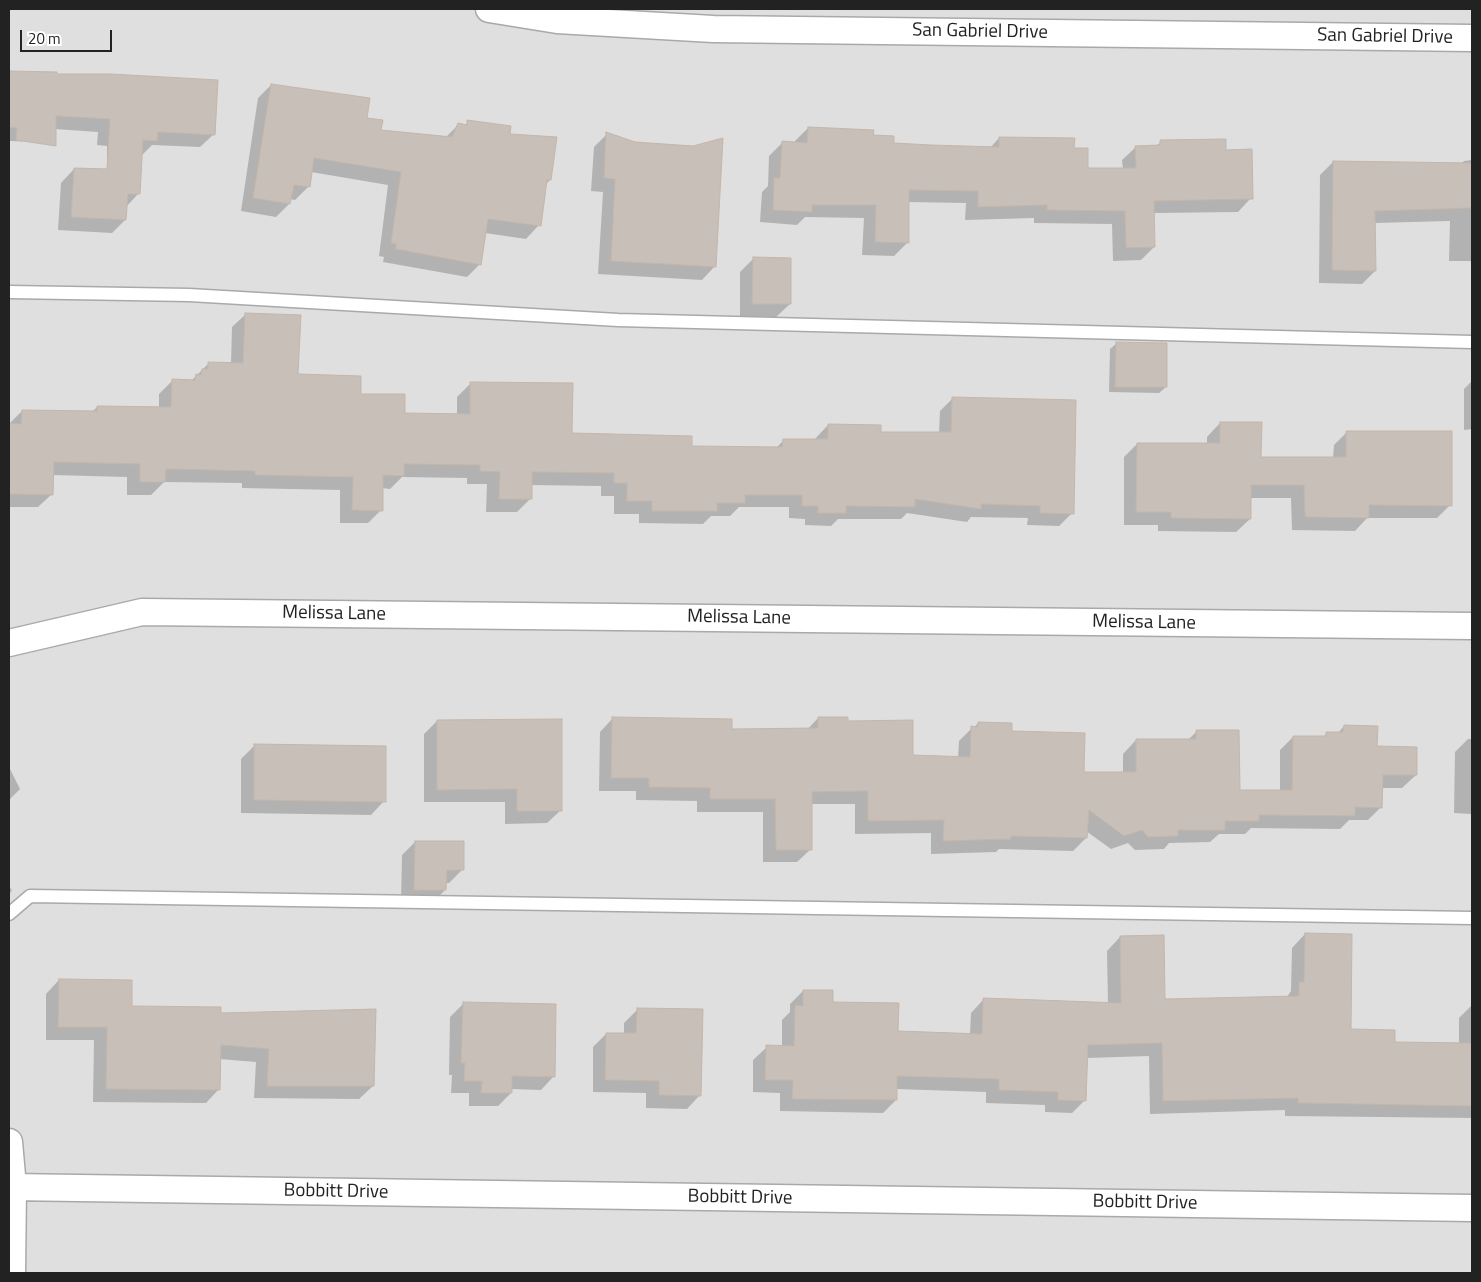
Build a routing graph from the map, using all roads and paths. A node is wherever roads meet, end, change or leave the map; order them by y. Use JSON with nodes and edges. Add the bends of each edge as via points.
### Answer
{"nodes":[{"id":1,"x":489,"y":9,"type":"edge"},
{"id":2,"x":1472,"y":38,"type":"edge"},
{"id":3,"x":9,"y":292,"type":"edge"},
{"id":4,"x":1472,"y":342,"type":"edge"},
{"id":5,"x":1472,"y":626,"type":"edge"},
{"id":6,"x":9,"y":643,"type":"edge"},
{"id":7,"x":9,"y":914,"type":"edge"},
{"id":8,"x":1472,"y":918,"type":"edge"},
{"id":9,"x":9,"y":1142,"type":"edge"},
{"id":10,"x":11,"y":1187,"type":"edge"},
{"id":11,"x":1472,"y":1208,"type":"edge"},
{"id":12,"x":12,"y":1273,"type":"edge"}],
"edges":[{"from":1,"to":2,"type":"street","name":"San Gabriel Drive","via":[[557,20],[713,29]]},
{"from":3,"to":4,"type":"lane","via":[[189,294],[618,320]]},
{"from":5,"to":6,"type":"street","name":"Melissa Lane","via":[[142,612]]},
{"from":7,"to":8,"type":"lane","via":[[30,896]]},
{"from":9,"to":10,"type":"street"},
{"from":10,"to":11,"type":"street","name":"Bobbitt Drive"},
{"from":10,"to":12,"type":"street"}]}
